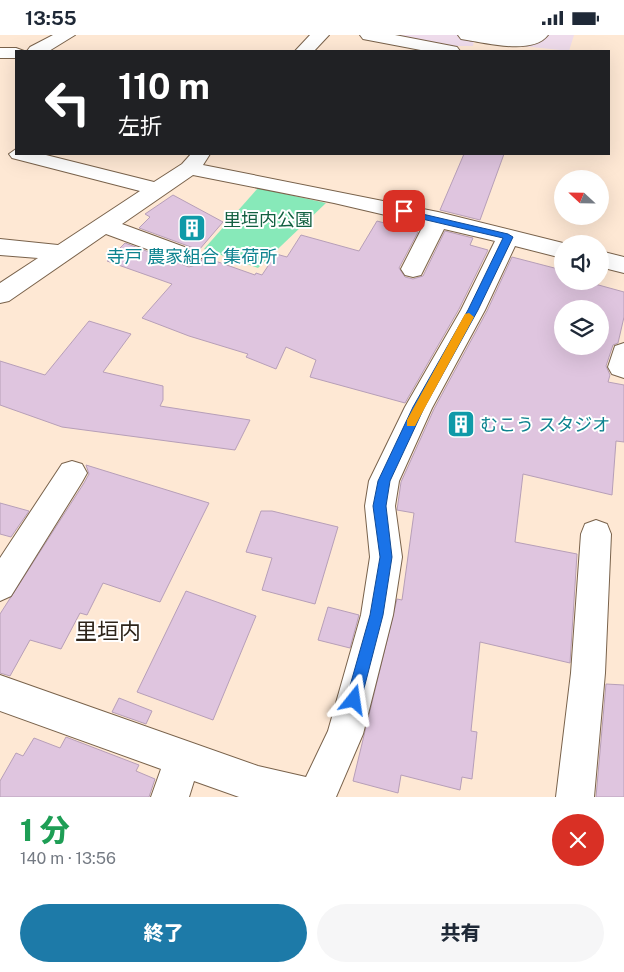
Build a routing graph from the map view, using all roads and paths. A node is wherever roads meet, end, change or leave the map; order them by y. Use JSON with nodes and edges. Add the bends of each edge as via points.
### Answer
{"nodes":[{"id":1,"x":66,"y":35,"type":"edge"},
{"id":2,"x":320,"y":35,"type":"edge"},
{"id":3,"x":369,"y":35,"type":"edge"},
{"id":4,"x":467,"y":35,"type":"edge"},
{"id":5,"x":539,"y":35,"type":"edge"},
{"id":6,"x":38,"y":50,"type":"edge"},
{"id":7,"x":305,"y":50,"type":"edge"},
{"id":8,"x":446,"y":50,"type":"edge"},
{"id":9,"x":0,"y":53,"type":"edge"},
{"id":10,"x":15,"y":53,"type":"edge"},
{"id":11,"x":0,"y":146,"type":"edge"},
{"id":12,"x":15,"y":152,"type":"edge"},
{"id":13,"x":25,"y":155,"type":"edge"},
{"id":14,"x":195,"y":161,"type":"edge"},
{"id":15,"x":156,"y":189,"type":"junction"},
{"id":16,"x":438,"y":219,"type":"junction"},
{"id":17,"x":104,"y":225,"type":"junction"},
{"id":18,"x":508,"y":237,"type":"junction"},
{"id":19,"x":0,"y":247,"type":"edge"},
{"id":20,"x":554,"y":248,"type":"edge"},
{"id":21,"x":61,"y":253,"type":"junction"},
{"id":22,"x":190,"y":257,"type":"dead end"},
{"id":23,"x":609,"y":261,"type":"edge"},
{"id":24,"x":624,"y":265,"type":"edge"},
{"id":25,"x":413,"y":269,"type":"dead end"},
{"id":26,"x":0,"y":295,"type":"edge"},
{"id":27,"x":624,"y":353,"type":"edge"},
{"id":28,"x":624,"y":368,"type":"edge"},
{"id":29,"x":72,"y":473,"type":"dead end"},
{"id":30,"x":596,"y":535,"type":"dead end"},
{"id":31,"x":0,"y":586,"type":"edge"},
{"id":32,"x":0,"y":693,"type":"edge"},
{"id":33,"x":183,"y":759,"type":"junction"},
{"id":34,"x":170,"y":797,"type":"edge"},
{"id":35,"x":309,"y":797,"type":"edge"},
{"id":36,"x":317,"y":797,"type":"edge"},
{"id":37,"x":576,"y":797,"type":"edge"}],
"edges":[{"from":1,"to":6,"type":"street"},
{"from":2,"to":7,"type":"street"},
{"from":3,"to":8,"type":"street"},
{"from":4,"to":5,"type":"street","via":[[508,41],[531,40]]},
{"from":9,"to":10,"type":"street"},
{"from":11,"to":12,"type":"street"},
{"from":13,"to":15,"type":"street"},
{"from":14,"to":15,"type":"street"},
{"from":14,"to":16,"type":"street"},
{"from":15,"to":17,"type":"street"},
{"from":16,"to":18,"type":"street"},
{"from":16,"to":25,"type":"street"},
{"from":17,"to":21,"type":"street"},
{"from":17,"to":22,"type":"street"},
{"from":18,"to":20,"type":"street"},
{"from":18,"to":36,"type":"street","via":[[473,310],[418,407],[384,481],[380,506],[386,557],[377,615],[345,734]]},
{"from":19,"to":21,"type":"street"},
{"from":21,"to":26,"type":"street"},
{"from":23,"to":24,"type":"street"},
{"from":27,"to":28,"type":"street","via":[[620,367]]},
{"from":29,"to":31,"type":"street"},
{"from":30,"to":37,"type":"street","via":[[588,673]]},
{"from":32,"to":33,"type":"street"},
{"from":33,"to":34,"type":"street"},
{"from":33,"to":35,"type":"street","via":[[258,785]]}]}
